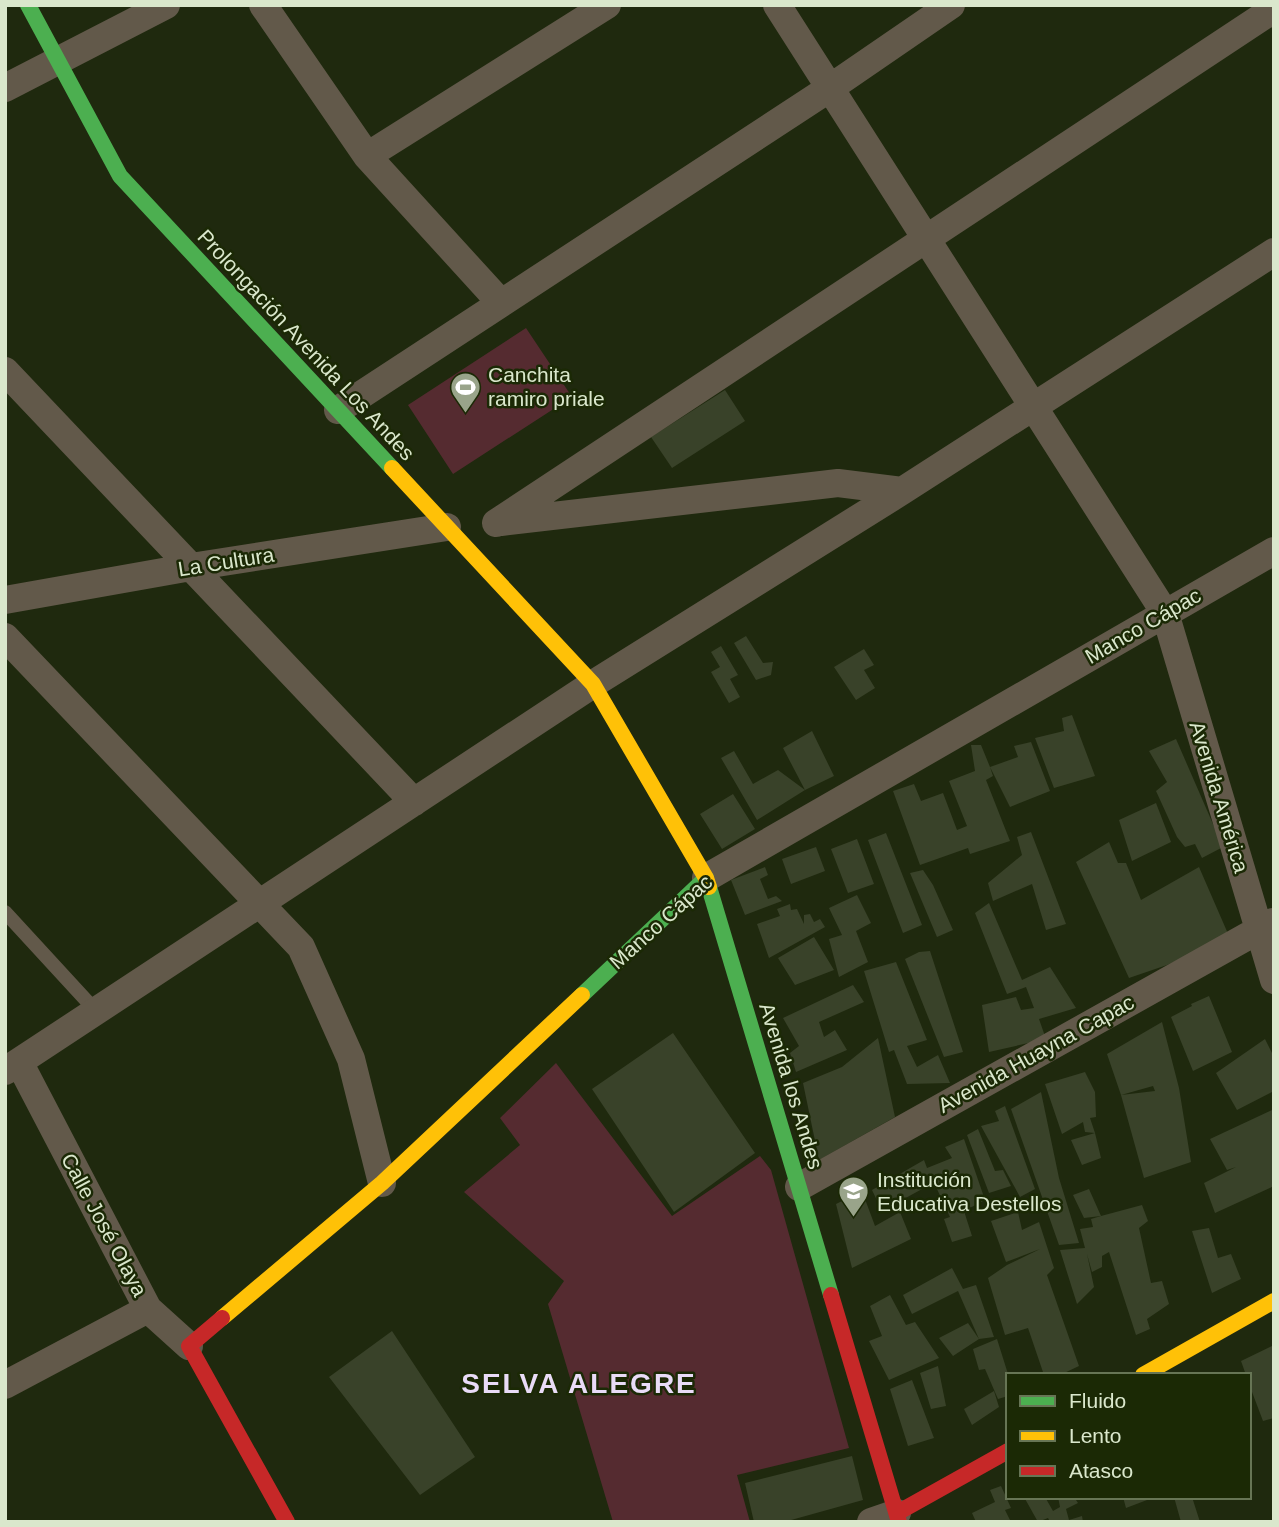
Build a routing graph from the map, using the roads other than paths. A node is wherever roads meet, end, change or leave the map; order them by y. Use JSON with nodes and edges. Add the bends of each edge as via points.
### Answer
{"nodes":[{"id":1,"x":28,"y":5,"type":"edge"},
{"id":2,"x":166,"y":5,"type":"edge"},
{"id":3,"x":263,"y":5,"type":"edge"},
{"id":4,"x":607,"y":5,"type":"edge"},
{"id":5,"x":777,"y":5,"type":"edge"},
{"id":6,"x":951,"y":5,"type":"edge"},
{"id":7,"x":1274,"y":9,"type":"edge"},
{"id":8,"x":57,"y":61,"type":"junction"},
{"id":9,"x":5,"y":88,"type":"edge"},
{"id":10,"x":830,"y":88,"type":"junction"},
{"id":11,"x":367,"y":156,"type":"junction"},
{"id":12,"x":926,"y":240,"type":"junction"},
{"id":13,"x":1274,"y":253,"type":"edge"},
{"id":14,"x":501,"y":303,"type":"junction"},
{"id":15,"x":5,"y":371,"type":"edge"},
{"id":16,"x":1033,"y":407,"type":"junction"},
{"id":17,"x":338,"y":410,"type":"junction"},
{"id":18,"x":902,"y":491,"type":"junction"},
{"id":19,"x":496,"y":523,"type":"junction"},
{"id":20,"x":451,"y":531,"type":"junction"},
{"id":21,"x":1274,"y":551,"type":"edge"},
{"id":22,"x":191,"y":567,"type":"junction"},
{"id":23,"x":5,"y":600,"type":"edge"},
{"id":24,"x":1165,"y":613,"type":"junction"},
{"id":25,"x":5,"y":637,"type":"edge"},
{"id":26,"x":593,"y":684,"type":"junction"},
{"id":27,"x":414,"y":802,"type":"junction"},
{"id":28,"x":706,"y":878,"type":"junction"},
{"id":29,"x":260,"y":904,"type":"junction"},
{"id":30,"x":5,"y":912,"type":"edge"},
{"id":31,"x":1266,"y":926,"type":"edge"},
{"id":32,"x":1274,"y":980,"type":"edge"},
{"id":33,"x":96,"y":1011,"type":"junction"},
{"id":34,"x":12,"y":1067,"type":"edge"},
{"id":35,"x":382,"y":1182,"type":"junction"},
{"id":36,"x":799,"y":1187,"type":"junction"},
{"id":37,"x":1274,"y":1301,"type":"edge"},
{"id":38,"x":148,"y":1309,"type":"junction"},
{"id":39,"x":189,"y":1346,"type":"junction"},
{"id":40,"x":1147,"y":1373,"type":"edge"},
{"id":41,"x":5,"y":1385,"type":"edge"},
{"id":42,"x":1006,"y":1452,"type":"edge"},
{"id":43,"x":889,"y":1519,"type":"edge"},
{"id":44,"x":287,"y":1522,"type":"edge"}],
"edges":[{"from":1,"to":8,"type":"street","name":"Prolongación Avenida Los Andes"},
{"from":2,"to":8,"type":"street"},
{"from":3,"to":11,"type":"street"},
{"from":4,"to":11,"type":"street"},
{"from":5,"to":10,"type":"street","name":"Avenida América"},
{"from":6,"to":10,"type":"street"},
{"from":7,"to":12,"type":"street"},
{"from":8,"to":9,"type":"street"},
{"from":8,"to":17,"type":"street","name":"Prolongación Avenida Los Andes","via":[[120,176]]},
{"from":10,"to":12,"type":"street","name":"Avenida América"},
{"from":10,"to":14,"type":"street"},
{"from":11,"to":14,"type":"street"},
{"from":12,"to":16,"type":"street","name":"Avenida América"},
{"from":12,"to":19,"type":"street"},
{"from":13,"to":16,"type":"street"},
{"from":14,"to":17,"type":"street"},
{"from":15,"to":22,"type":"street"},
{"from":16,"to":18,"type":"street"},
{"from":16,"to":24,"type":"street","name":"Avenida América"},
{"from":17,"to":20,"type":"street","name":"Prolongación Avenida Los Andes"},
{"from":18,"to":19,"type":"street","via":[[838,483]]},
{"from":18,"to":26,"type":"street"},
{"from":19,"to":20,"type":"street","name":"La Cultura"},
{"from":20,"to":22,"type":"street","name":"La Cultura"},
{"from":20,"to":26,"type":"street","name":"Prolongación Avenida Los Andes"},
{"from":21,"to":24,"type":"street","name":"Manco Cápac"},
{"from":22,"to":23,"type":"street","name":"La Cultura"},
{"from":22,"to":27,"type":"street"},
{"from":24,"to":28,"type":"street","name":"Manco Cápac"},
{"from":24,"to":31,"type":"street","name":"Avenida América"},
{"from":25,"to":29,"type":"street"},
{"from":26,"to":27,"type":"street"},
{"from":26,"to":28,"type":"street","name":"Avenida los Andes"},
{"from":27,"to":29,"type":"street"},
{"from":28,"to":35,"type":"street","name":"Manco Cápac"},
{"from":28,"to":36,"type":"street","name":"Avenida los Andes"},
{"from":29,"to":33,"type":"street"},
{"from":29,"to":35,"type":"street","via":[[301,947],[351,1059]]},
{"from":30,"to":33,"type":"lane"},
{"from":31,"to":32,"type":"street","name":"Avenida América"},
{"from":31,"to":36,"type":"street","name":"Avenida Huayna Capac"},
{"from":33,"to":34,"type":"street"},
{"from":34,"to":38,"type":"street","name":"Calle José Olaya"},
{"from":35,"to":39,"type":"street","name":"Manco Cápac"},
{"from":36,"to":43,"type":"street","name":"Avenida los Andes"},
{"from":37,"to":40,"type":"street"},
{"from":38,"to":39,"type":"street","name":"Calle José Olaya"},
{"from":38,"to":41,"type":"street"},
{"from":39,"to":44,"type":"street","name":"Calle José Olaya"},
{"from":42,"to":43,"type":"street"}]}
